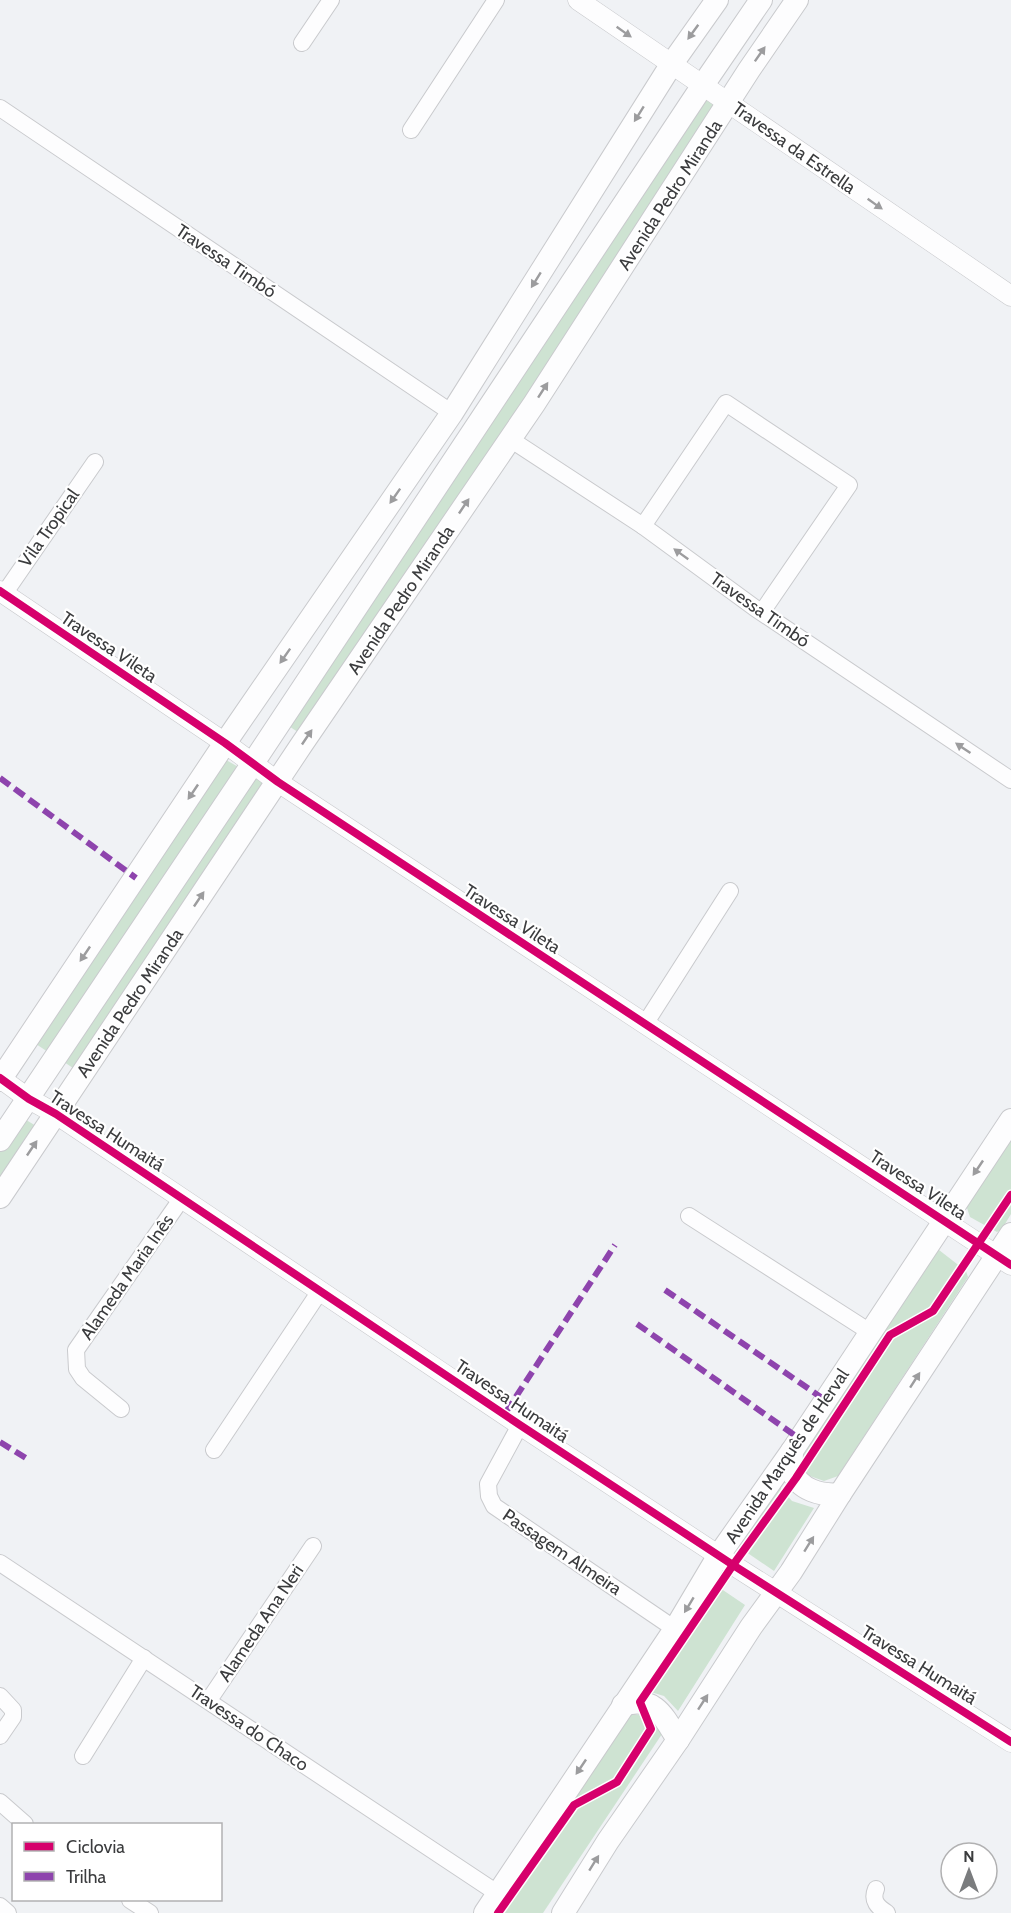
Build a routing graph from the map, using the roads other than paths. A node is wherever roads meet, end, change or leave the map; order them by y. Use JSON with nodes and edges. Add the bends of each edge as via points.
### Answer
{"nodes":[{"id":1,"x":331,"y":0,"type":"edge"},
{"id":2,"x":496,"y":0,"type":"edge"},
{"id":3,"x":578,"y":0,"type":"edge"},
{"id":4,"x":717,"y":0,"type":"edge"},
{"id":5,"x":761,"y":0,"type":"edge"},
{"id":6,"x":797,"y":0,"type":"edge"},
{"id":7,"x":302,"y":43,"type":"dead end"},
{"id":8,"x":670,"y":65,"type":"junction"},
{"id":9,"x":703,"y":85,"type":"junction"},
{"id":10,"x":729,"y":103,"type":"junction"},
{"id":11,"x":0,"y":108,"type":"edge"},
{"id":12,"x":411,"y":130,"type":"dead end"},
{"id":13,"x":1011,"y":296,"type":"edge"},
{"id":14,"x":453,"y":413,"type":"junction"},
{"id":15,"x":510,"y":439,"type":"junction"},
{"id":16,"x":95,"y":462,"type":"dead end"},
{"id":17,"x":643,"y":526,"type":"junction"},
{"id":18,"x":2,"y":593,"type":"edge"},
{"id":19,"x":762,"y":612,"type":"junction"},
{"id":20,"x":225,"y":743,"type":"junction"},
{"id":21,"x":253,"y":763,"type":"junction"},
{"id":22,"x":1011,"y":780,"type":"edge"},
{"id":23,"x":278,"y":782,"type":"junction"},
{"id":24,"x":730,"y":891,"type":"dead end"},
{"id":25,"x":645,"y":1024,"type":"junction"},
{"id":26,"x":0,"y":1079,"type":"edge"},
{"id":27,"x":29,"y":1099,"type":"junction"},
{"id":28,"x":56,"y":1114,"type":"junction"},
{"id":29,"x":1011,"y":1120,"type":"edge"},
{"id":30,"x":0,"y":1140,"type":"edge"},
{"id":31,"x":0,"y":1197,"type":"edge"},
{"id":32,"x":182,"y":1198,"type":"junction"},
{"id":33,"x":689,"y":1216,"type":"dead end"},
{"id":34,"x":943,"y":1220,"type":"junction"},
{"id":35,"x":1011,"y":1234,"type":"edge"},
{"id":36,"x":1004,"y":1260,"type":"edge"},
{"id":37,"x":320,"y":1291,"type":"junction"},
{"id":38,"x":870,"y":1332,"type":"junction"},
{"id":39,"x":121,"y":1409,"type":"dead end"},
{"id":40,"x":520,"y":1425,"type":"junction"},
{"id":41,"x":214,"y":1450,"type":"dead end"},
{"id":42,"x":792,"y":1451,"type":"junction"},
{"id":43,"x":840,"y":1494,"type":"junction"},
{"id":44,"x":313,"y":1546,"type":"dead end"},
{"id":45,"x":719,"y":1555,"type":"junction"},
{"id":46,"x":0,"y":1563,"type":"edge"},
{"id":47,"x":777,"y":1593,"type":"junction"},
{"id":48,"x":675,"y":1629,"type":"junction"},
{"id":49,"x":144,"y":1658,"type":"junction"},
{"id":50,"x":0,"y":1696,"type":"edge"},
{"id":51,"x":209,"y":1700,"type":"junction"},
{"id":52,"x":623,"y":1705,"type":"junction"},
{"id":53,"x":0,"y":1736,"type":"edge"},
{"id":54,"x":678,"y":1740,"type":"junction"},
{"id":55,"x":1011,"y":1742,"type":"edge"},
{"id":56,"x":83,"y":1756,"type":"dead end"},
{"id":57,"x":0,"y":1802,"type":"edge"},
{"id":58,"x":24,"y":1823,"type":"edge"},
{"id":59,"x":876,"y":1889,"type":"dead end"},
{"id":60,"x":497,"y":1893,"type":"junction"},
{"id":61,"x":133,"y":1901,"type":"edge"},
{"id":62,"x":0,"y":1906,"type":"edge"},
{"id":63,"x":8,"y":1913,"type":"edge"},
{"id":64,"x":150,"y":1913,"type":"edge"},
{"id":65,"x":485,"y":1913,"type":"edge"},
{"id":66,"x":563,"y":1913,"type":"edge"},
{"id":67,"x":887,"y":1913,"type":"edge"}],
"edges":[{"from":1,"to":7,"type":"street"},
{"from":2,"to":12,"type":"street"},
{"from":3,"to":8,"type":"street","name":"Travessa da Estrella","one_way":true},
{"from":4,"to":8,"type":"main road","one_way":true},
{"from":5,"to":9,"type":"main road","name":"Avenida Pedro Miranda"},
{"from":10,"to":6,"type":"main road","name":"Avenida Pedro Miranda","one_way":true},
{"from":8,"to":9,"type":"street","name":"Travessa da Estrella"},
{"from":8,"to":14,"type":"main road","one_way":true},
{"from":9,"to":10,"type":"street","name":"Travessa da Estrella"},
{"from":9,"to":21,"type":"main road","name":"Avenida Pedro Miranda"},
{"from":10,"to":13,"type":"street","name":"Travessa da Estrella","one_way":true},
{"from":15,"to":10,"type":"main road","name":"Avenida Pedro Miranda","one_way":true},
{"from":11,"to":14,"type":"street","name":"Travessa Timbó"},
{"from":14,"to":20,"type":"main road","one_way":true},
{"from":15,"to":17,"type":"street","name":"Travessa Timbó"},
{"from":23,"to":15,"type":"main road","name":"Avenida Pedro Miranda","one_way":true},
{"from":16,"to":18,"type":"street","name":"Vila Tropical"},
{"from":19,"to":17,"type":"street","name":"Travessa Timbó","one_way":true},
{"from":17,"to":19,"type":"street","via":[[726,403],[849,485]]},
{"from":18,"to":20,"type":"street","name":"Travessa Vileta"},
{"from":22,"to":19,"type":"street","name":"Travessa Timbó","one_way":true},
{"from":20,"to":21,"type":"street","name":"Travessa Vileta"},
{"from":20,"to":26,"type":"main road","one_way":true},
{"from":21,"to":23,"type":"street","name":"Travessa Vileta"},
{"from":21,"to":27,"type":"main road","name":"Avenida Pedro Miranda"},
{"from":23,"to":25,"type":"street","name":"Travessa Vileta"},
{"from":28,"to":23,"type":"main road","name":"Avenida Pedro Miranda","one_way":true},
{"from":24,"to":25,"type":"street"},
{"from":25,"to":34,"type":"street","name":"Travessa Vileta"},
{"from":26,"to":27,"type":"street","name":"Travessa Humaitá"},
{"from":27,"to":28,"type":"street","name":"Travessa Humaitá"},
{"from":27,"to":30,"type":"main road","name":"Avenida Pedro Miranda"},
{"from":31,"to":28,"type":"main road","name":"Avenida Pedro Miranda","one_way":true},
{"from":28,"to":32,"type":"street","name":"Travessa Humaitá"},
{"from":29,"to":34,"type":"main road","name":"Avenida Marquês de Herval","one_way":true},
{"from":32,"to":37,"type":"street","name":"Travessa Humaitá"},
{"from":32,"to":39,"type":"street","name":"Alameda Maria Inês","via":[[76,1350],[77,1369],[83,1378]]},
{"from":33,"to":38,"type":"street"},
{"from":34,"to":36,"type":"street","name":"Travessa Vileta"},
{"from":34,"to":38,"type":"main road","name":"Avenida Marquês de Herval"},
{"from":35,"to":36,"type":"main road"},
{"from":43,"to":36,"type":"main road","one_way":true},
{"from":37,"to":40,"type":"street","name":"Travessa Humaitá"},
{"from":37,"to":41,"type":"street"},
{"from":38,"to":42,"type":"main road","name":"Avenida Marquês de Herval"},
{"from":40,"to":45,"type":"street","name":"Travessa Humaitá"},
{"from":40,"to":48,"type":"street","name":"Passagem Almeira","via":[[488,1484],[494,1506]]},
{"from":42,"to":43,"type":"main road","via":[[792,1468],[802,1484],[816,1492]]},
{"from":42,"to":45,"type":"main road","name":"Avenida Marquês de Herval"},
{"from":47,"to":43,"type":"main road","one_way":true},
{"from":44,"to":51,"type":"street","name":"Alameda Ana Neri"},
{"from":45,"to":47,"type":"street","name":"Travessa Humaitá"},
{"from":45,"to":48,"type":"main road","name":"Avenida Marquês de Herval","one_way":true},
{"from":46,"to":49,"type":"street","name":"Travessa do Chaco"},
{"from":54,"to":47,"type":"main road","one_way":true},
{"from":47,"to":55,"type":"street","name":"Travessa Humaitá"},
{"from":48,"to":52,"type":"main road","name":"Avenida Marquês de Herval"},
{"from":49,"to":51,"type":"street","name":"Travessa do Chaco"},
{"from":49,"to":56,"type":"street"},
{"from":50,"to":53,"type":"street","via":[[13,1710],[13,1717]]},
{"from":51,"to":60,"type":"street","name":"Travessa do Chaco"},
{"from":52,"to":54,"type":"main road","via":[[640,1702],[656,1708]]},
{"from":52,"to":60,"type":"main road","name":"Avenida Marquês de Herval","one_way":true},
{"from":66,"to":54,"type":"main road","one_way":true},
{"from":57,"to":58,"type":"street"},
{"from":59,"to":67,"type":"street","via":[[874,1900]]},
{"from":60,"to":65,"type":"main road","name":"Avenida Marquês de Herval"},
{"from":61,"to":64,"type":"street"},
{"from":62,"to":63,"type":"street"}]}
